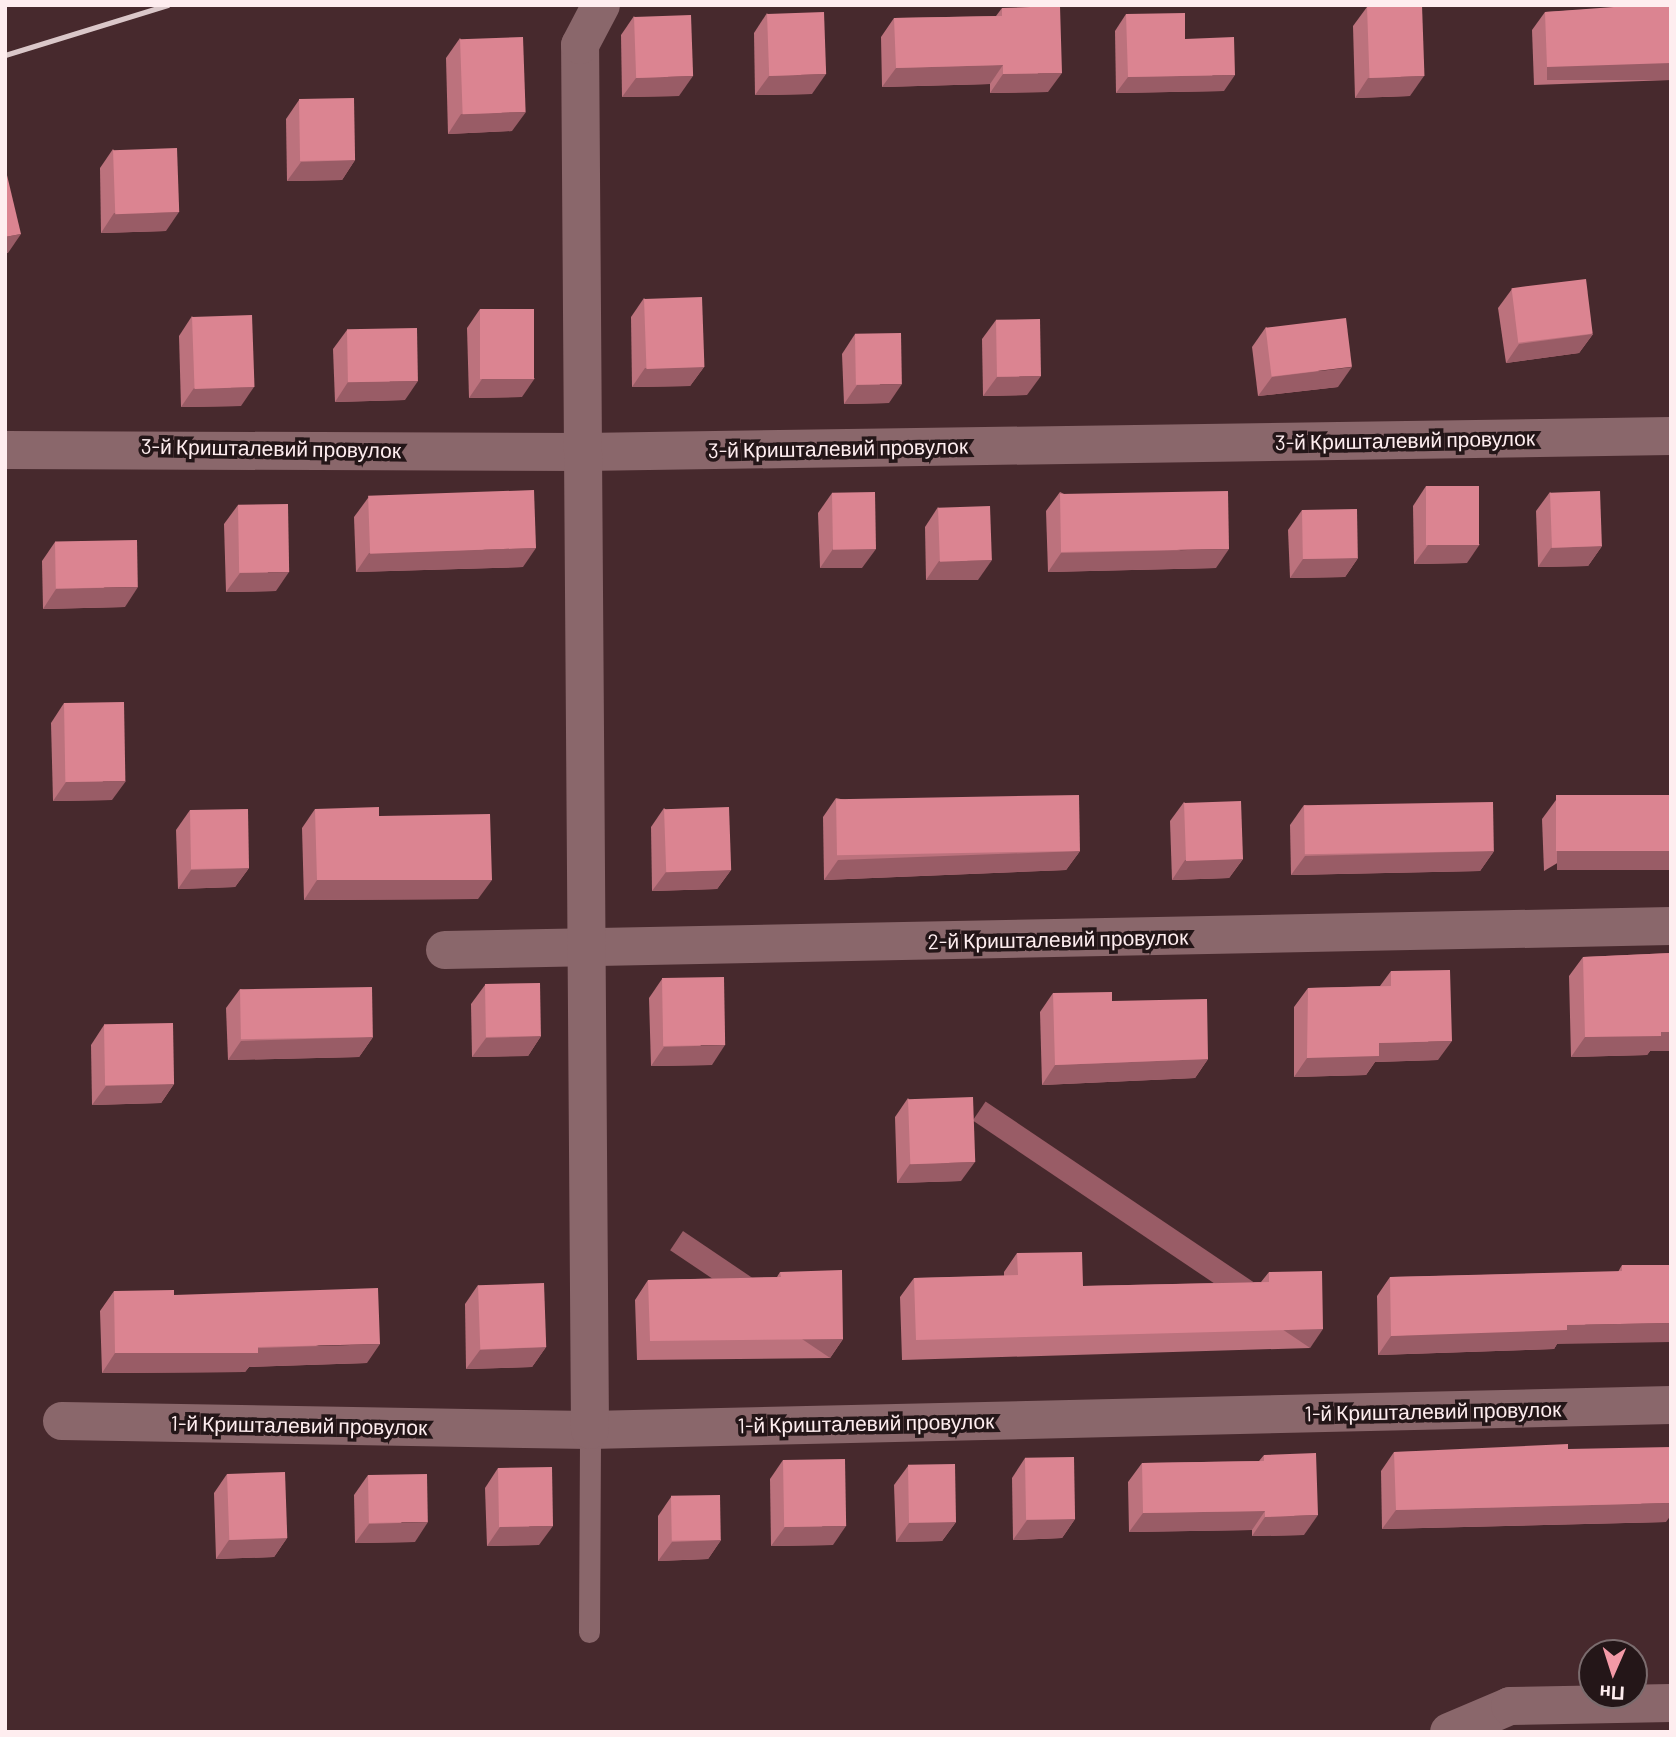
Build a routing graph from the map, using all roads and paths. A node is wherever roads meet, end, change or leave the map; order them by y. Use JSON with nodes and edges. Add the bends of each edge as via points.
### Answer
{"nodes":[{"id":1,"x":601,"y":5,"type":"edge"},
{"id":2,"x":1671,"y":436,"type":"edge"},
{"id":3,"x":5,"y":450,"type":"edge"},
{"id":4,"x":583,"y":452,"type":"junction"},
{"id":5,"x":1671,"y":926,"type":"edge"},
{"id":6,"x":587,"y":949,"type":"junction"},
{"id":7,"x":445,"y":950,"type":"dead end"},
{"id":8,"x":1671,"y":1405,"type":"edge"},
{"id":9,"x":62,"y":1421,"type":"dead end"},
{"id":10,"x":590,"y":1430,"type":"junction"},
{"id":11,"x":589,"y":1632,"type":"dead end"},
{"id":12,"x":1671,"y":1703,"type":"edge"},
{"id":13,"x":1449,"y":1732,"type":"edge"}],
"edges":[{"from":1,"to":4,"type":"street","via":[[580,45]]},
{"from":2,"to":4,"type":"street","name":"3-й Кришталевий провулок"},
{"from":3,"to":4,"type":"street","name":"3-й Кришталевий провулок"},
{"from":4,"to":6,"type":"street"},
{"from":5,"to":6,"type":"street","name":"2-й Кришталевий провулок"},
{"from":6,"to":7,"type":"street","name":"2-й Кришталевий провулок"},
{"from":6,"to":10,"type":"street"},
{"from":8,"to":10,"type":"street","name":"1-й Кришталевий провулок"},
{"from":9,"to":10,"type":"street","name":"1-й Кришталевий провулок"},
{"from":10,"to":11,"type":"lane"},
{"from":12,"to":13,"type":"street","via":[[1510,1706]]}]}
